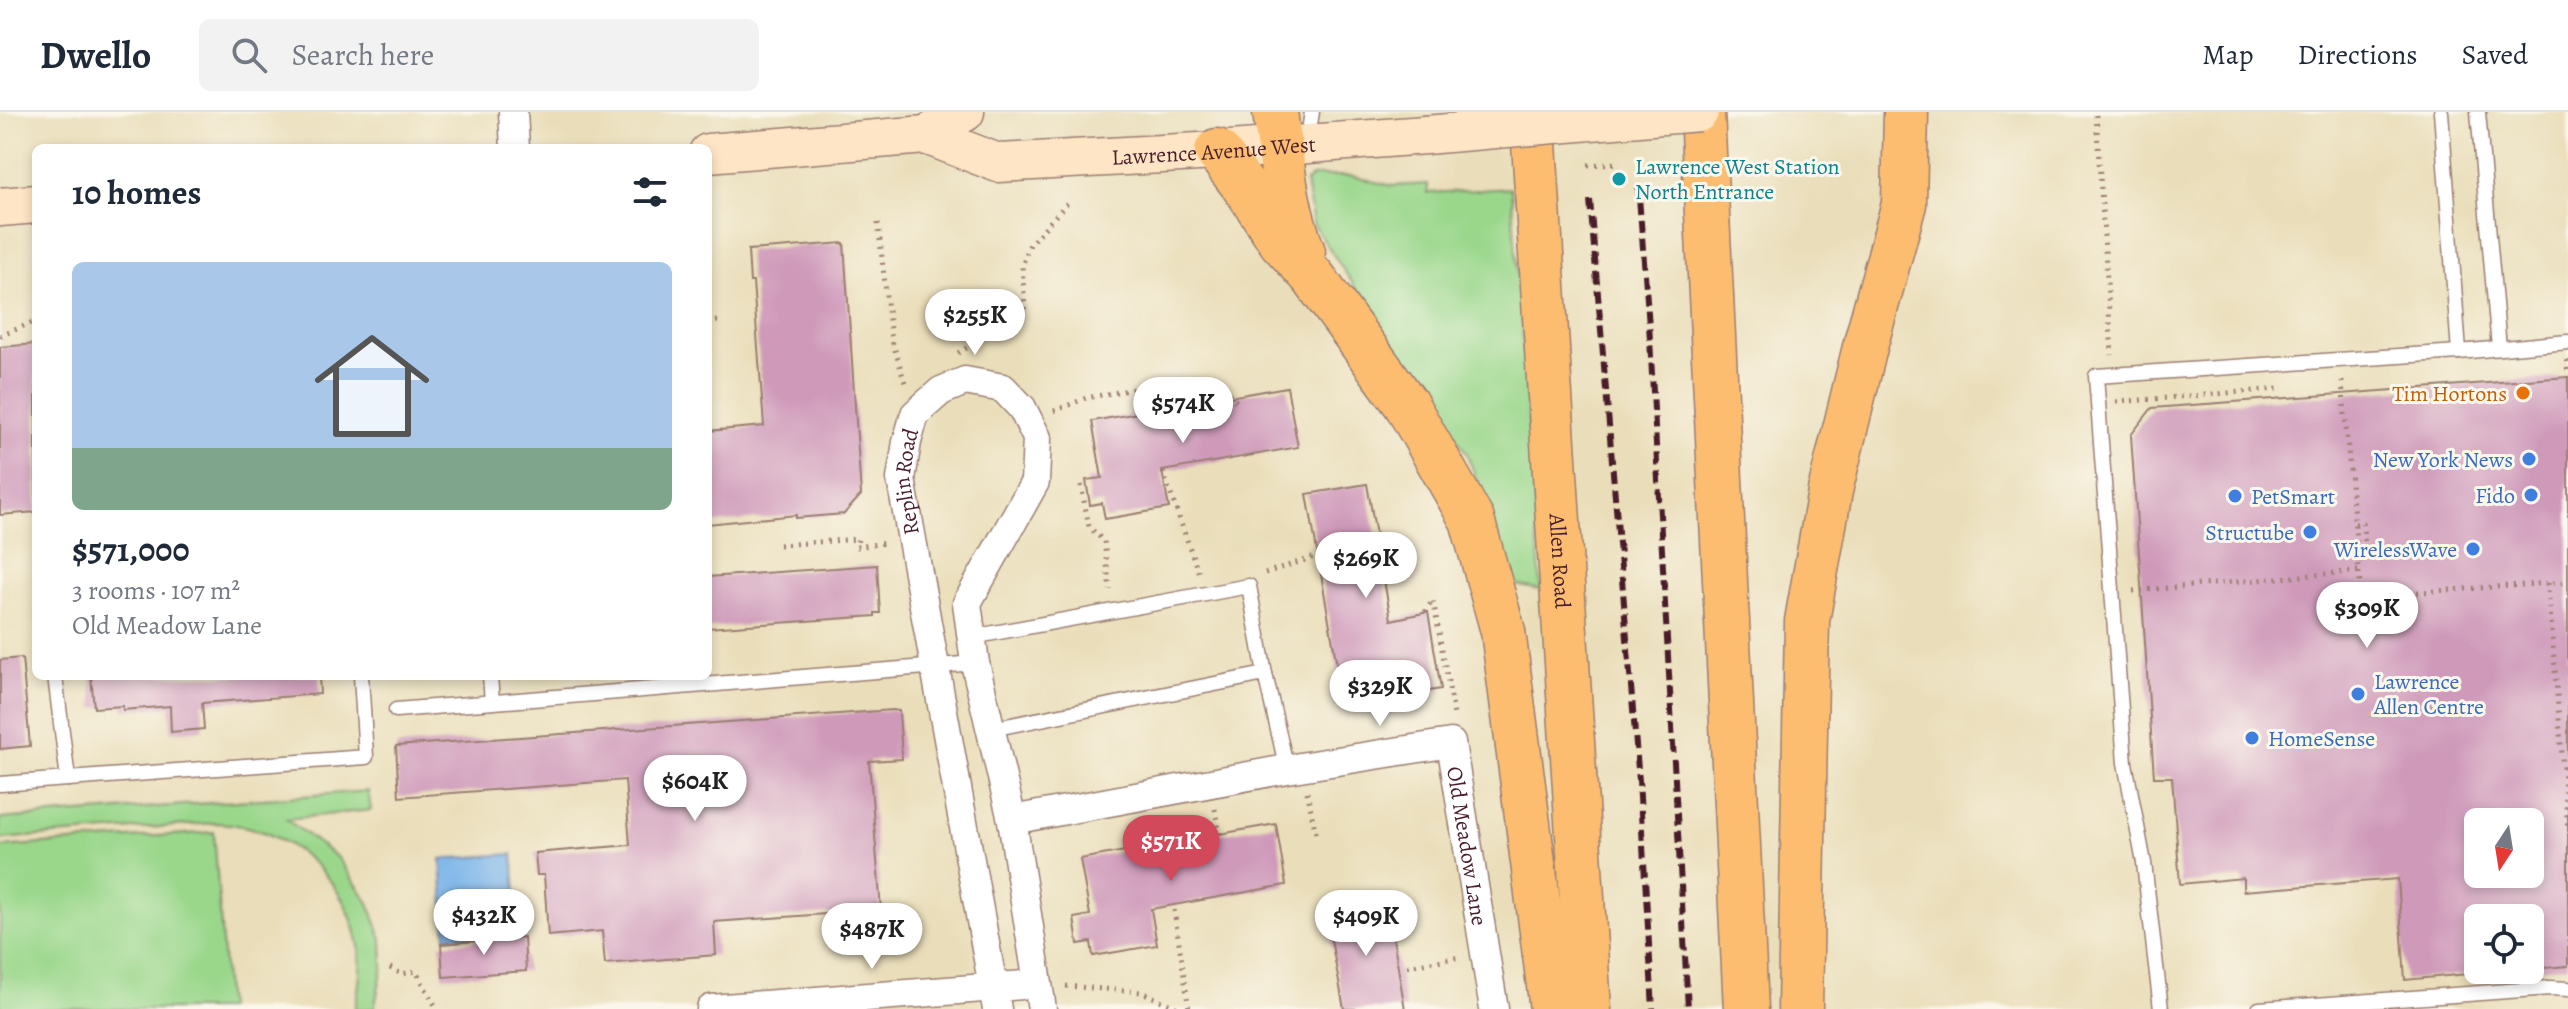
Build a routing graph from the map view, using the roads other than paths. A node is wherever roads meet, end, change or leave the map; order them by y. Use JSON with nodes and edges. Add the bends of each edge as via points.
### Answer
{"nodes":[{"id":1,"x":513,"y":112,"type":"edge"},
{"id":2,"x":965,"y":112,"type":"edge"},
{"id":3,"x":1532,"y":112,"type":"edge"},
{"id":4,"x":1700,"y":112,"type":"edge"},
{"id":5,"x":1906,"y":112,"type":"edge"},
{"id":6,"x":2441,"y":112,"type":"edge"},
{"id":7,"x":2478,"y":112,"type":"edge"},
{"id":8,"x":1293,"y":128,"type":"edge"},
{"id":9,"x":926,"y":135,"type":"junction"},
{"id":10,"x":515,"y":144,"type":"edge"},
{"id":11,"x":1217,"y":151,"type":"junction"},
{"id":12,"x":712,"y":153,"type":"edge"},
{"id":13,"x":32,"y":204,"type":"edge"},
{"id":14,"x":0,"y":207,"type":"edge"},
{"id":15,"x":1313,"y":277,"type":"junction"},
{"id":16,"x":2568,"y":342,"type":"edge"},
{"id":17,"x":2499,"y":348,"type":"junction"},
{"id":18,"x":2459,"y":352,"type":"junction"},
{"id":19,"x":974,"y":650,"type":"junction"},
{"id":20,"x":934,"y":667,"type":"junction"},
{"id":21,"x":1265,"y":674,"type":"junction"},
{"id":22,"x":56,"y":680,"type":"edge"},
{"id":23,"x":361,"y":680,"type":"edge"},
{"id":24,"x":490,"y":680,"type":"edge"},
{"id":25,"x":492,"y":702,"type":"junction"},
{"id":26,"x":396,"y":710,"type":"dead end"},
{"id":27,"x":991,"y":729,"type":"junction"},
{"id":28,"x":1295,"y":768,"type":"junction"},
{"id":29,"x":68,"y":779,"type":"junction"},
{"id":30,"x":0,"y":784,"type":"edge"},
{"id":31,"x":1012,"y":820,"type":"junction"},
{"id":32,"x":2568,"y":989,"type":"edge"},
{"id":33,"x":1040,"y":996,"type":"edge"},
{"id":34,"x":995,"y":999,"type":"edge"},
{"id":35,"x":711,"y":1009,"type":"edge"},
{"id":36,"x":1494,"y":1009,"type":"edge"},
{"id":37,"x":1552,"y":1009,"type":"edge"},
{"id":38,"x":1589,"y":1009,"type":"edge"},
{"id":39,"x":1746,"y":1009,"type":"edge"},
{"id":40,"x":1800,"y":1009,"type":"edge"},
{"id":41,"x":2161,"y":1009,"type":"edge"},
{"id":42,"x":2259,"y":1009,"type":"edge"}],
"edges":[{"from":1,"to":10,"type":"street"},
{"from":2,"to":9,"type":"main road","name":"Lawrence Avenue West"},
{"from":3,"to":38,"type":"highway","name":"Allen Road"},
{"from":4,"to":8,"type":"main road","name":"Lawrence Avenue West","bridge":true,"via":[[1425,135]]},
{"from":4,"to":39,"type":"highway"},
{"from":5,"to":40,"type":"highway","via":[[1904,204],[1830,491],[1807,621]]},
{"from":6,"to":18,"type":"lane"},
{"from":7,"to":17,"type":"lane"},
{"from":8,"to":11,"type":"main road","name":"Lawrence Avenue West"},
{"from":8,"to":15,"type":"highway","via":[[1293,228]]},
{"from":9,"to":11,"type":"main road","name":"Lawrence Avenue West","via":[[998,163]]},
{"from":9,"to":12,"type":"main road","name":"Lawrence Avenue West"},
{"from":11,"to":15,"type":"highway","via":[[1281,242]]},
{"from":13,"to":14,"type":"main road"},
{"from":15,"to":37,"type":"highway","via":[[1406,404],[1472,520],[1503,631]]},
{"from":16,"to":17,"type":"lane"},
{"from":17,"to":18,"type":"lane"},
{"from":18,"to":41,"type":"lane","via":[[2096,376],[2125,763],[2144,863]]},
{"from":19,"to":20,"type":"lane"},
{"from":19,"to":20,"type":"street","name":"Replin Road","via":[[967,603],[1035,482],[1037,438],[1022,408],[1003,388],[965,381],[941,391],[915,414],[901,479]]},
{"from":19,"to":21,"type":"lane","via":[[1113,611],[1249,586]]},
{"from":19,"to":27,"type":"street","name":"Replin Road"},
{"from":20,"to":25,"type":"lane"},
{"from":20,"to":34,"type":"street","name":"Replin Road"},
{"from":21,"to":27,"type":"lane"},
{"from":21,"to":28,"type":"lane"},
{"from":22,"to":29,"type":"lane"},
{"from":23,"to":29,"type":"lane","via":[[366,757]]},
{"from":24,"to":25,"type":"lane"},
{"from":25,"to":26,"type":"lane"},
{"from":27,"to":31,"type":"street","name":"Replin Road"},
{"from":28,"to":31,"type":"street","name":"Old Meadow Lane"},
{"from":28,"to":36,"type":"street","name":"Old Meadow Lane","via":[[1451,743]]},
{"from":29,"to":30,"type":"lane"},
{"from":31,"to":33,"type":"street","name":"Replin Road"},
{"from":32,"to":42,"type":"lane"},
{"from":33,"to":34,"type":"street"},
{"from":34,"to":35,"type":"street"}]}
